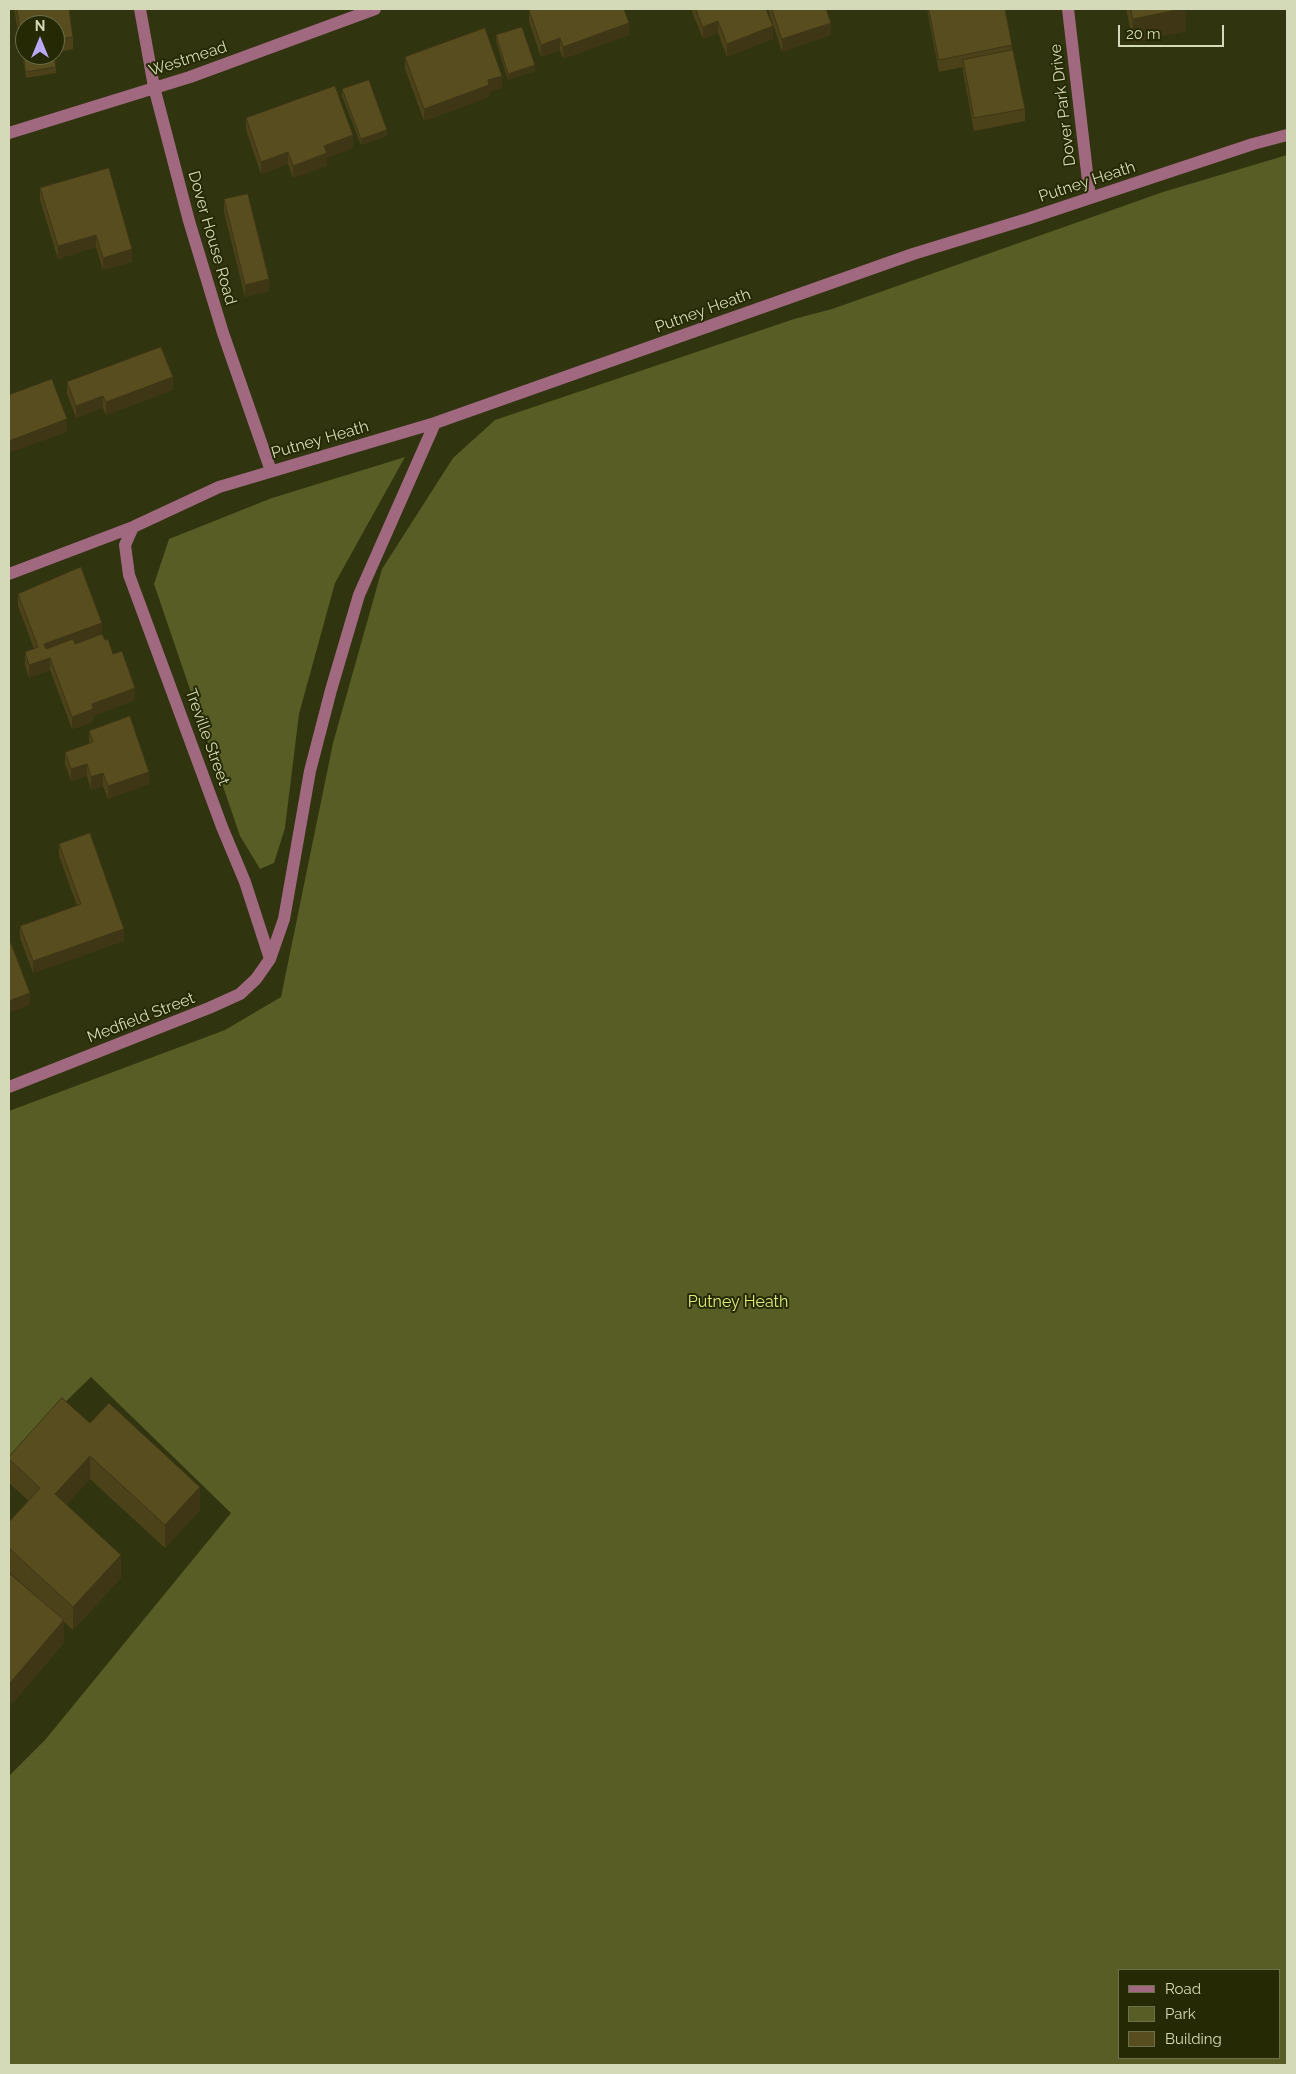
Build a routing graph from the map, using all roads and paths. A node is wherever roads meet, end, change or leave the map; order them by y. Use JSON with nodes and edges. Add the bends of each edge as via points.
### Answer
{"nodes":[{"id":1,"x":140,"y":9,"type":"edge"},
{"id":2,"x":375,"y":9,"type":"edge"},
{"id":3,"x":1068,"y":9,"type":"edge"},
{"id":4,"x":154,"y":87,"type":"junction"},
{"id":5,"x":9,"y":133,"type":"edge"},
{"id":6,"x":1287,"y":135,"type":"edge"},
{"id":7,"x":1090,"y":198,"type":"junction"},
{"id":8,"x":435,"y":423,"type":"junction"},
{"id":9,"x":271,"y":471,"type":"junction"},
{"id":10,"x":133,"y":527,"type":"junction"},
{"id":11,"x":9,"y":574,"type":"edge"},
{"id":12,"x":270,"y":959,"type":"junction"},
{"id":13,"x":9,"y":1087,"type":"edge"}],
"edges":[{"from":1,"to":4,"type":"street","name":"Dover House Road"},
{"from":2,"to":4,"type":"street","name":"Westmead","via":[[190,77]]},
{"from":3,"to":7,"type":"street","name":"Dover Park Drive"},
{"from":4,"to":5,"type":"street","name":"Westmead"},
{"from":4,"to":9,"type":"street","name":"Dover House Road","via":[[217,315]]},
{"from":6,"to":7,"type":"street","name":"Putney Heath"},
{"from":7,"to":8,"type":"street","name":"Putney Heath","via":[[913,254]]},
{"from":8,"to":9,"type":"street","name":"Putney Heath"},
{"from":8,"to":12,"type":"street","name":"Medfield Street","via":[[359,595],[310,771],[284,919]]},
{"from":9,"to":10,"type":"street","name":"Putney Heath","via":[[219,487]]},
{"from":10,"to":11,"type":"street","name":"Putney Heath"},
{"from":10,"to":12,"type":"street","name":"Treville Street","via":[[125,545],[129,575],[245,882]]},
{"from":12,"to":13,"type":"street","name":"Medfield Street","via":[[240,994]]}]}
